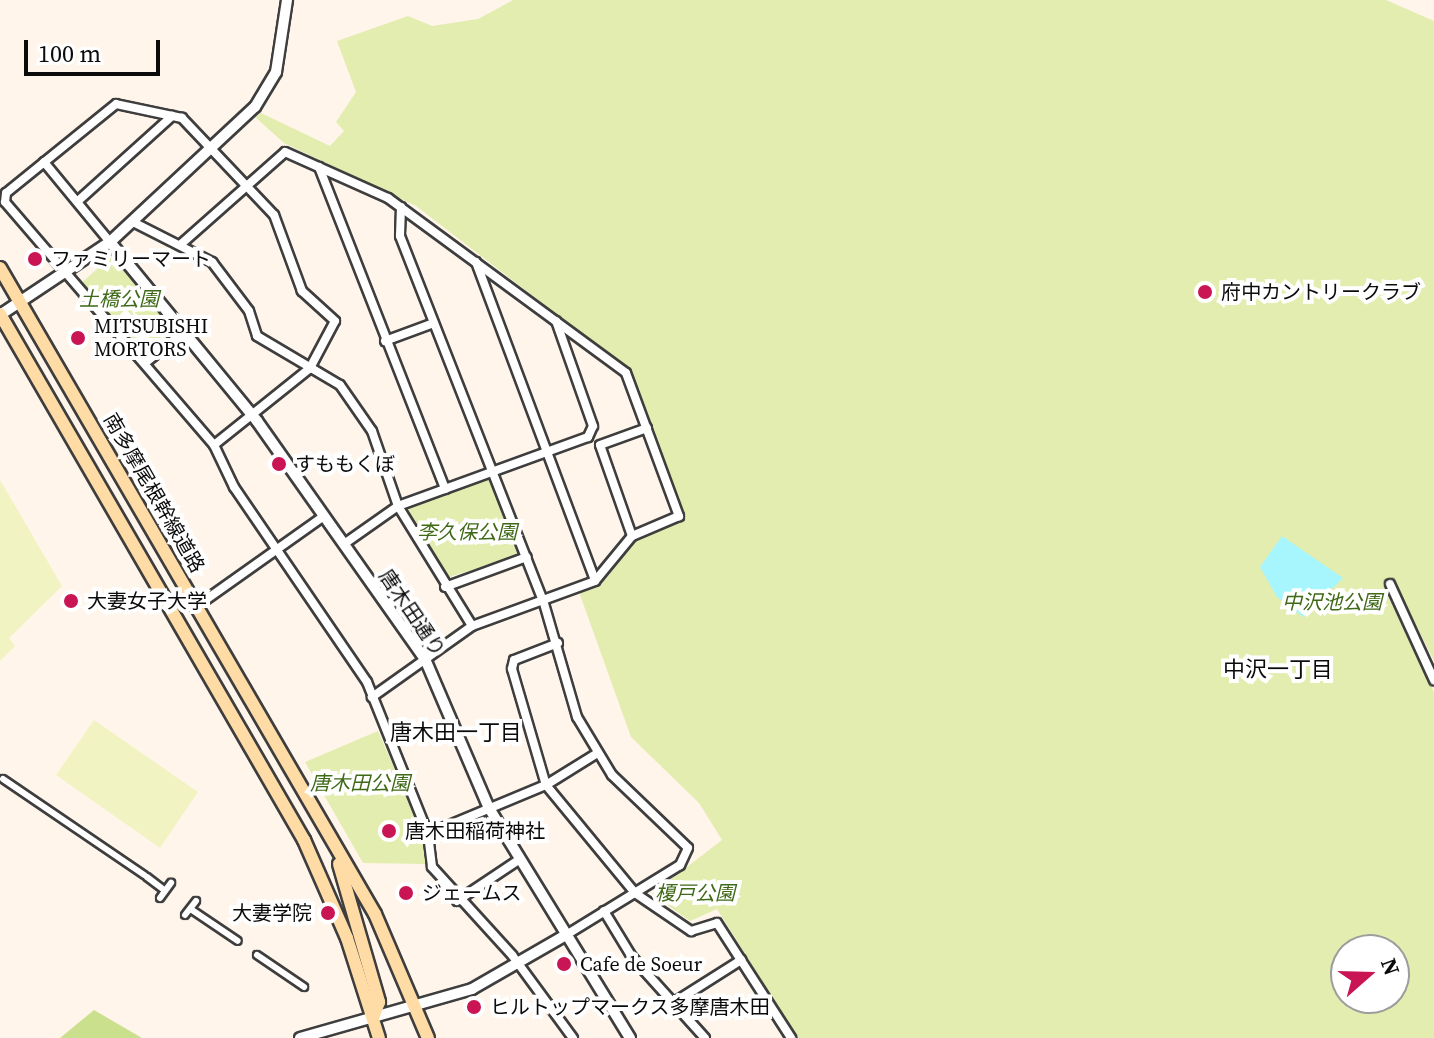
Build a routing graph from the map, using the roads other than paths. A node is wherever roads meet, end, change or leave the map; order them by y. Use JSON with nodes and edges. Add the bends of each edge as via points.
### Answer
{"nodes":[{"id":1,"x":287,"y":0,"type":"edge"},
{"id":2,"x":172,"y":116,"type":"junction"},
{"id":3,"x":211,"y":149,"type":"junction"},
{"id":4,"x":44,"y":162,"type":"junction"},
{"id":5,"x":319,"y":166,"type":"junction"},
{"id":6,"x":245,"y":185,"type":"junction"},
{"id":7,"x":78,"y":201,"type":"junction"},
{"id":8,"x":401,"y":207,"type":"junction"},
{"id":9,"x":133,"y":222,"type":"junction"},
{"id":10,"x":110,"y":242,"type":"junction"},
{"id":11,"x":180,"y":245,"type":"junction"},
{"id":12,"x":476,"y":261,"type":"junction"},
{"id":13,"x":0,"y":268,"type":"edge"},
{"id":14,"x":67,"y":277,"type":"junction"},
{"id":15,"x":21,"y":303,"type":"junction"},
{"id":16,"x":0,"y":315,"type":"edge"},
{"id":17,"x":556,"y":320,"type":"junction"},
{"id":18,"x":434,"y":323,"type":"junction"},
{"id":19,"x":184,"y":332,"type":"junction"},
{"id":20,"x":385,"y":341,"type":"junction"},
{"id":21,"x":146,"y":362,"type":"junction"},
{"id":22,"x":310,"y":368,"type":"junction"},
{"id":23,"x":251,"y":414,"type":"junction"},
{"id":24,"x":647,"y":428,"type":"junction"},
{"id":25,"x":214,"y":445,"type":"junction"},
{"id":26,"x":548,"y":452,"type":"junction"},
{"id":27,"x":494,"y":472,"type":"junction"},
{"id":28,"x":445,"y":489,"type":"junction"},
{"id":29,"x":398,"y":506,"type":"junction"},
{"id":30,"x":324,"y":516,"type":"junction"},
{"id":31,"x":632,"y":536,"type":"junction"},
{"id":32,"x":344,"y":544,"type":"junction"},
{"id":33,"x":278,"y":550,"type":"junction"},
{"id":34,"x":527,"y":557,"type":"junction"},
{"id":35,"x":595,"y":581,"type":"junction"},
{"id":36,"x":1390,"y":584,"type":"dead end"},
{"id":37,"x":445,"y":587,"type":"junction"},
{"id":38,"x":543,"y":600,"type":"junction"},
{"id":39,"x":197,"y":606,"type":"junction"},
{"id":40,"x":472,"y":626,"type":"junction"},
{"id":41,"x":558,"y":643,"type":"junction"},
{"id":42,"x":425,"y":659,"type":"junction"},
{"id":43,"x":1434,"y":680,"type":"edge"},
{"id":44,"x":372,"y":697,"type":"junction"},
{"id":45,"x":596,"y":754,"type":"junction"},
{"id":46,"x":3,"y":779,"type":"dead end"},
{"id":47,"x":546,"y":785,"type":"junction"},
{"id":48,"x":489,"y":808,"type":"junction"},
{"id":49,"x":325,"y":828,"type":"junction"},
{"id":50,"x":428,"y":834,"type":"junction"},
{"id":51,"x":520,"y":859,"type":"junction"},
{"id":52,"x":171,"y":883,"type":"dead end"},
{"id":53,"x":163,"y":889,"type":"junction"},
{"id":54,"x":635,"y":893,"type":"junction"},
{"id":55,"x":160,"y":898,"type":"dead end"},
{"id":56,"x":196,"y":901,"type":"dead end"},
{"id":57,"x":457,"y":901,"type":"junction"},
{"id":58,"x":192,"y":910,"type":"junction"},
{"id":59,"x":604,"y":911,"type":"junction"},
{"id":60,"x":185,"y":915,"type":"dead end"},
{"id":61,"x":566,"y":935,"type":"junction"},
{"id":62,"x":238,"y":941,"type":"dead end"},
{"id":63,"x":257,"y":955,"type":"dead end"},
{"id":64,"x":741,"y":960,"type":"junction"},
{"id":65,"x":519,"y":965,"type":"junction"},
{"id":66,"x":304,"y":987,"type":"dead end"},
{"id":67,"x":678,"y":1000,"type":"junction"},
{"id":68,"x":417,"y":1006,"type":"junction"},
{"id":69,"x":373,"y":1018,"type":"junction"},
{"id":70,"x":428,"y":1037,"type":"edge"},
{"id":71,"x":300,"y":1038,"type":"edge"},
{"id":72,"x":379,"y":1038,"type":"edge"},
{"id":73,"x":573,"y":1038,"type":"edge"},
{"id":74,"x":630,"y":1038,"type":"edge"},
{"id":75,"x":705,"y":1038,"type":"edge"},
{"id":76,"x":791,"y":1038,"type":"edge"}],
"edges":[{"from":1,"to":3,"type":"street","via":[[271,83]]},
{"from":2,"to":3,"type":"street"},
{"from":2,"to":4,"type":"street","via":[[116,104]]},
{"from":2,"to":7,"type":"street"},
{"from":3,"to":6,"type":"street"},
{"from":3,"to":9,"type":"street"},
{"from":4,"to":7,"type":"street"},
{"from":4,"to":14,"type":"street","via":[[4,199]]},
{"from":5,"to":6,"type":"street","via":[[282,152]]},
{"from":5,"to":8,"type":"street"},
{"from":5,"to":20,"type":"street"},
{"from":6,"to":11,"type":"street"},
{"from":6,"to":22,"type":"street","via":[[274,215],[302,291],[334,316]]},
{"from":7,"to":10,"type":"street"},
{"from":8,"to":12,"type":"street"},
{"from":8,"to":18,"type":"street","via":[[398,228]]},
{"from":9,"to":10,"type":"street"},
{"from":9,"to":11,"type":"street"},
{"from":10,"to":14,"type":"street"},
{"from":10,"to":19,"type":"street","name":"唐木田通り"},
{"from":11,"to":22,"type":"street","via":[[212,262],[230,283],[257,336]]},
{"from":12,"to":17,"type":"street"},
{"from":12,"to":26,"type":"street"},
{"from":13,"to":15,"type":"main road","name":"南多摩尾根幹線道路"},
{"from":14,"to":15,"type":"street"},
{"from":14,"to":21,"type":"street"},
{"from":15,"to":16,"type":"street"},
{"from":15,"to":39,"type":"main road","name":"南多摩尾根幹線道路"},
{"from":16,"to":69,"type":"main road","via":[[304,840]]},
{"from":17,"to":24,"type":"street","via":[[626,373]]},
{"from":17,"to":26,"type":"street","via":[[593,426],[588,437]]},
{"from":18,"to":20,"type":"street"},
{"from":18,"to":27,"type":"street"},
{"from":19,"to":21,"type":"street"},
{"from":19,"to":23,"type":"street","name":"唐木田通り"},
{"from":20,"to":28,"type":"street"},
{"from":21,"to":25,"type":"street"},
{"from":22,"to":23,"type":"street"},
{"from":22,"to":29,"type":"street","via":[[340,385],[372,431]]},
{"from":23,"to":25,"type":"street"},
{"from":23,"to":30,"type":"street","name":"唐木田通り"},
{"from":24,"to":31,"type":"street","via":[[679,516]]},
{"from":24,"to":31,"type":"street","via":[[600,445]]},
{"from":25,"to":33,"type":"street"},
{"from":26,"to":27,"type":"street"},
{"from":26,"to":35,"type":"street"},
{"from":27,"to":28,"type":"street"},
{"from":27,"to":34,"type":"street"},
{"from":28,"to":29,"type":"street"},
{"from":29,"to":32,"type":"street"},
{"from":29,"to":37,"type":"street"},
{"from":30,"to":32,"type":"street","name":"唐木田通り"},
{"from":30,"to":33,"type":"street"},
{"from":31,"to":35,"type":"street"},
{"from":32,"to":42,"type":"street","name":"唐木田通り"},
{"from":33,"to":39,"type":"street"},
{"from":33,"to":44,"type":"street"},
{"from":34,"to":37,"type":"street"},
{"from":34,"to":38,"type":"street"},
{"from":35,"to":38,"type":"street"},
{"from":36,"to":43,"type":"street"},
{"from":37,"to":40,"type":"street"},
{"from":38,"to":40,"type":"street"},
{"from":38,"to":41,"type":"street"},
{"from":39,"to":49,"type":"main road","name":"南多摩尾根幹線道路"},
{"from":40,"to":42,"type":"street"},
{"from":41,"to":45,"type":"street","via":[[577,717]]},
{"from":41,"to":47,"type":"street","via":[[514,660],[512,669]]},
{"from":42,"to":44,"type":"street"},
{"from":42,"to":48,"type":"street","name":"唐木田通り"},
{"from":44,"to":50,"type":"street"},
{"from":45,"to":47,"type":"street"},
{"from":45,"to":54,"type":"street","via":[[688,848],[680,865]]},
{"from":46,"to":53,"type":"street"},
{"from":47,"to":48,"type":"street"},
{"from":47,"to":54,"type":"street"},
{"from":48,"to":50,"type":"street"},
{"from":48,"to":51,"type":"street","name":"唐木田通り"},
{"from":49,"to":68,"type":"main road","name":"南多摩尾根幹線道路"},
{"from":49,"to":69,"type":"main road","via":[[358,918],[379,1002]]},
{"from":50,"to":57,"type":"street","via":[[432,867]]},
{"from":51,"to":57,"type":"street"},
{"from":51,"to":61,"type":"street","name":"唐木田通り"},
{"from":52,"to":53,"type":"street"},
{"from":53,"to":55,"type":"street"},
{"from":54,"to":59,"type":"street"},
{"from":54,"to":64,"type":"street","via":[[691,931],[717,923]]},
{"from":56,"to":58,"type":"street"},
{"from":57,"to":65,"type":"street"},
{"from":58,"to":60,"type":"street"},
{"from":58,"to":62,"type":"street"},
{"from":59,"to":61,"type":"street"},
{"from":59,"to":67,"type":"street","via":[[632,957]]},
{"from":61,"to":65,"type":"street"},
{"from":61,"to":74,"type":"street","name":"唐木田通り"},
{"from":63,"to":66,"type":"street"},
{"from":64,"to":67,"type":"street"},
{"from":64,"to":76,"type":"street"},
{"from":65,"to":68,"type":"street"},
{"from":65,"to":73,"type":"street"},
{"from":67,"to":75,"type":"street"},
{"from":68,"to":69,"type":"street"},
{"from":68,"to":70,"type":"main road","name":"南多摩尾根幹線道路"},
{"from":69,"to":71,"type":"street"},
{"from":69,"to":72,"type":"main road"}]}
